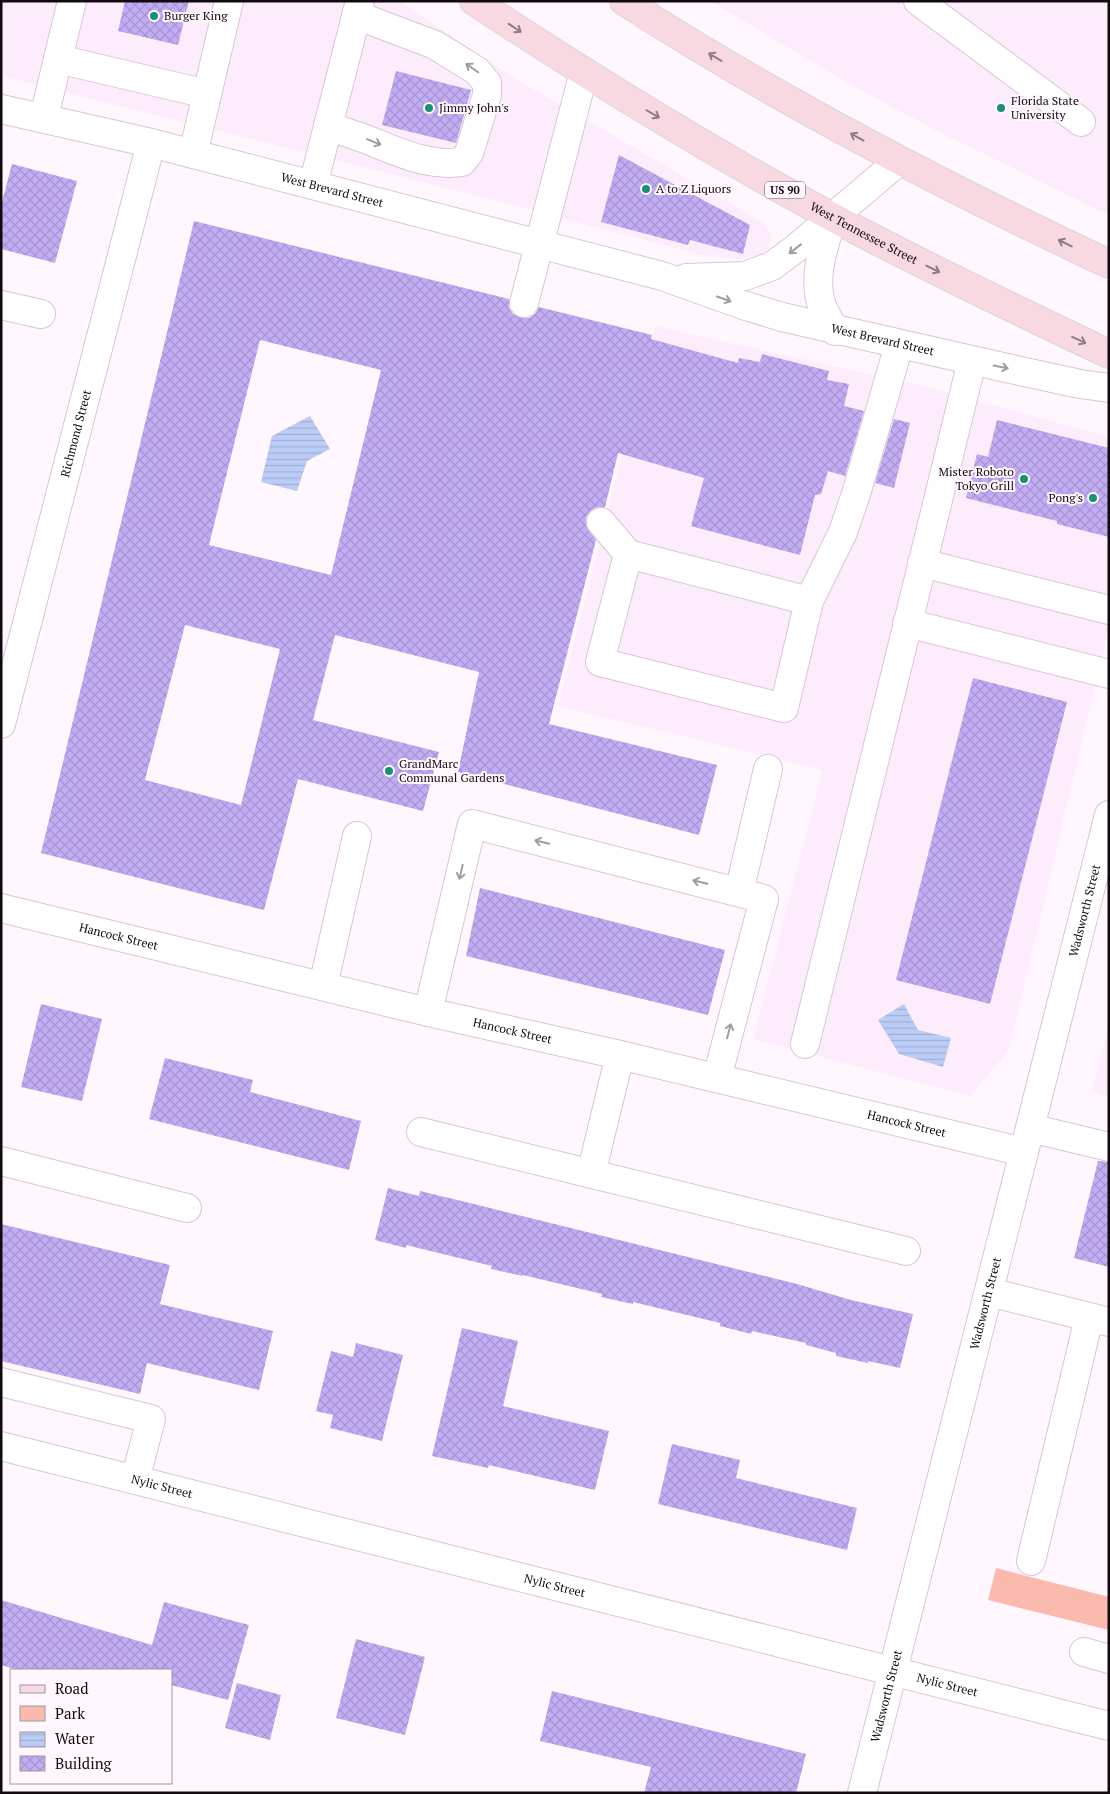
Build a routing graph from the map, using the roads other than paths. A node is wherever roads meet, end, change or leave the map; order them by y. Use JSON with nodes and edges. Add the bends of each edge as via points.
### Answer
{"nodes":[{"id":1,"x":72,"y":1,"type":"edge"},
{"id":2,"x":229,"y":1,"type":"edge"},
{"id":3,"x":474,"y":1,"type":"edge"},
{"id":4,"x":624,"y":1,"type":"edge"},
{"id":5,"x":918,"y":1,"type":"edge"},
{"id":6,"x":358,"y":8,"type":"edge"},
{"id":7,"x":58,"y":59,"type":"junction"},
{"id":8,"x":584,"y":72,"type":"junction"},
{"id":9,"x":207,"y":94,"type":"junction"},
{"id":10,"x":1,"y":108,"type":"edge"},
{"id":11,"x":44,"y":117,"type":"junction"},
{"id":12,"x":1082,"y":122,"type":"dead end"},
{"id":13,"x":328,"y":126,"type":"junction"},
{"id":14,"x":151,"y":143,"type":"junction"},
{"id":15,"x":194,"y":154,"type":"junction"},
{"id":16,"x":899,"y":161,"type":"junction"},
{"id":17,"x":313,"y":185,"type":"junction"},
{"id":18,"x":833,"y":217,"type":"junction"},
{"id":19,"x":539,"y":244,"type":"junction"},
{"id":20,"x":1109,"y":264,"type":"edge"},
{"id":21,"x":662,"y":276,"type":"junction"},
{"id":22,"x":524,"y":303,"type":"dead end"},
{"id":23,"x":1,"y":305,"type":"edge"},
{"id":24,"x":41,"y":314,"type":"dead end"},
{"id":25,"x":835,"y":331,"type":"junction"},
{"id":26,"x":899,"y":345,"type":"junction"},
{"id":27,"x":1109,"y":354,"type":"edge"},
{"id":28,"x":972,"y":361,"type":"junction"},
{"id":29,"x":1109,"y":388,"type":"edge"},
{"id":30,"x":601,"y":522,"type":"dead end"},
{"id":31,"x":628,"y":554,"type":"junction"},
{"id":32,"x":922,"y":564,"type":"junction"},
{"id":33,"x":809,"y":601,"type":"junction"},
{"id":34,"x":1109,"y":610,"type":"edge"},
{"id":35,"x":908,"y":623,"type":"junction"},
{"id":36,"x":1109,"y":674,"type":"edge"},
{"id":37,"x":1,"y":724,"type":"edge"},
{"id":38,"x":768,"y":769,"type":"dead end"},
{"id":39,"x":1108,"y":825,"type":"edge"},
{"id":40,"x":357,"y":836,"type":"dead end"},
{"id":41,"x":739,"y":892,"type":"junction"},
{"id":42,"x":1,"y":908,"type":"edge"},
{"id":43,"x":323,"y":986,"type":"junction"},
{"id":44,"x":428,"y":1012,"type":"junction"},
{"id":45,"x":805,"y":1044,"type":"dead end"},
{"id":46,"x":620,"y":1055,"type":"junction"},
{"id":47,"x":717,"y":1078,"type":"junction"},
{"id":48,"x":421,"y":1132,"type":"dead end"},
{"id":49,"x":1027,"y":1140,"type":"junction"},
{"id":50,"x":1109,"y":1147,"type":"edge"},
{"id":51,"x":1,"y":1161,"type":"edge"},
{"id":52,"x":591,"y":1174,"type":"junction"},
{"id":53,"x":187,"y":1208,"type":"dead end"},
{"id":54,"x":906,"y":1251,"type":"dead end"},
{"id":55,"x":989,"y":1292,"type":"junction"},
{"id":56,"x":1099,"y":1320,"type":"edge"},
{"id":57,"x":1,"y":1382,"type":"edge"},
{"id":58,"x":1,"y":1446,"type":"edge"},
{"id":59,"x":135,"y":1480,"type":"junction"},
{"id":60,"x":1031,"y":1561,"type":"dead end"},
{"id":61,"x":893,"y":1671,"type":"junction"},
{"id":62,"x":1109,"y":1726,"type":"edge"},
{"id":63,"x":862,"y":1793,"type":"edge"}],
"edges":[{"from":1,"to":7,"type":"street"},
{"from":2,"to":9,"type":"street"},
{"from":3,"to":8,"type":"main road","name":"West Tennessee Street","number":"US 90","one_way":true},
{"from":16,"to":4,"type":"main road","one_way":true},
{"from":5,"to":12,"type":"street"},
{"from":6,"to":13,"type":"street"},
{"from":13,"to":6,"type":"street","one_way":true,"via":[[406,156],[452,164],[462,162],[469,154],[487,95],[487,83],[477,71],[435,45]]},
{"from":7,"to":9,"type":"street"},
{"from":7,"to":11,"type":"street"},
{"from":8,"to":18,"type":"main road","name":"West Tennessee Street","number":"US 90","one_way":true},
{"from":8,"to":19,"type":"street"},
{"from":9,"to":15,"type":"street"},
{"from":10,"to":11,"type":"street","name":"West Brevard Street"},
{"from":11,"to":14,"type":"street","name":"West Brevard Street"},
{"from":13,"to":17,"type":"street"},
{"from":14,"to":15,"type":"street","name":"West Brevard Street"},
{"from":14,"to":37,"type":"street","name":"Richmond Street"},
{"from":15,"to":17,"type":"street","name":"West Brevard Street"},
{"from":16,"to":18,"type":"street","name":"West Brevard Street"},
{"from":20,"to":16,"type":"main road","one_way":true},
{"from":17,"to":19,"type":"street","name":"West Brevard Street"},
{"from":18,"to":21,"type":"street","name":"West Brevard Street","one_way":true,"via":[[772,266],[745,276]]},
{"from":18,"to":25,"type":"street","via":[[822,254],[818,283],[822,306]]},
{"from":18,"to":27,"type":"main road","name":"West Tennessee Street","number":"US 90","one_way":true},
{"from":19,"to":21,"type":"street","name":"West Brevard Street"},
{"from":19,"to":22,"type":"street"},
{"from":21,"to":25,"type":"street","name":"West Brevard Street","one_way":true,"via":[[782,318]]},
{"from":23,"to":24,"type":"street"},
{"from":25,"to":26,"type":"street","name":"West Brevard Street"},
{"from":26,"to":28,"type":"street","name":"West Brevard Street"},
{"from":26,"to":33,"type":"street","via":[[843,532]]},
{"from":28,"to":29,"type":"street","name":"West Brevard Street","one_way":true},
{"from":28,"to":32,"type":"street"},
{"from":30,"to":31,"type":"street"},
{"from":31,"to":33,"type":"street"},
{"from":31,"to":33,"type":"street","via":[[600,662],[784,708]]},
{"from":32,"to":34,"type":"street"},
{"from":32,"to":35,"type":"street"},
{"from":35,"to":36,"type":"street"},
{"from":35,"to":45,"type":"street"},
{"from":38,"to":41,"type":"street"},
{"from":39,"to":49,"type":"street","name":"Wadsworth Street"},
{"from":40,"to":43,"type":"street"},
{"from":41,"to":44,"type":"street","one_way":true,"via":[[472,824]]},
{"from":47,"to":41,"type":"street","one_way":true,"via":[[764,899]]},
{"from":42,"to":43,"type":"street","name":"Hancock Street"},
{"from":43,"to":44,"type":"street","name":"Hancock Street"},
{"from":44,"to":46,"type":"street","name":"Hancock Street"},
{"from":46,"to":47,"type":"street","name":"Hancock Street"},
{"from":46,"to":52,"type":"street"},
{"from":47,"to":49,"type":"street","name":"Hancock Street"},
{"from":48,"to":52,"type":"street"},
{"from":49,"to":50,"type":"street","name":"Hancock Street"},
{"from":49,"to":55,"type":"street","name":"Wadsworth Street"},
{"from":51,"to":53,"type":"street"},
{"from":52,"to":54,"type":"street"},
{"from":55,"to":56,"type":"street"},
{"from":55,"to":61,"type":"street","name":"Wadsworth Street"},
{"from":56,"to":60,"type":"street"},
{"from":57,"to":59,"type":"street","via":[[151,1419]]},
{"from":58,"to":59,"type":"street","name":"Nylic Street"},
{"from":59,"to":61,"type":"street","name":"Nylic Street"},
{"from":61,"to":62,"type":"street","name":"Nylic Street"},
{"from":61,"to":63,"type":"street","name":"Wadsworth Street"}]}
